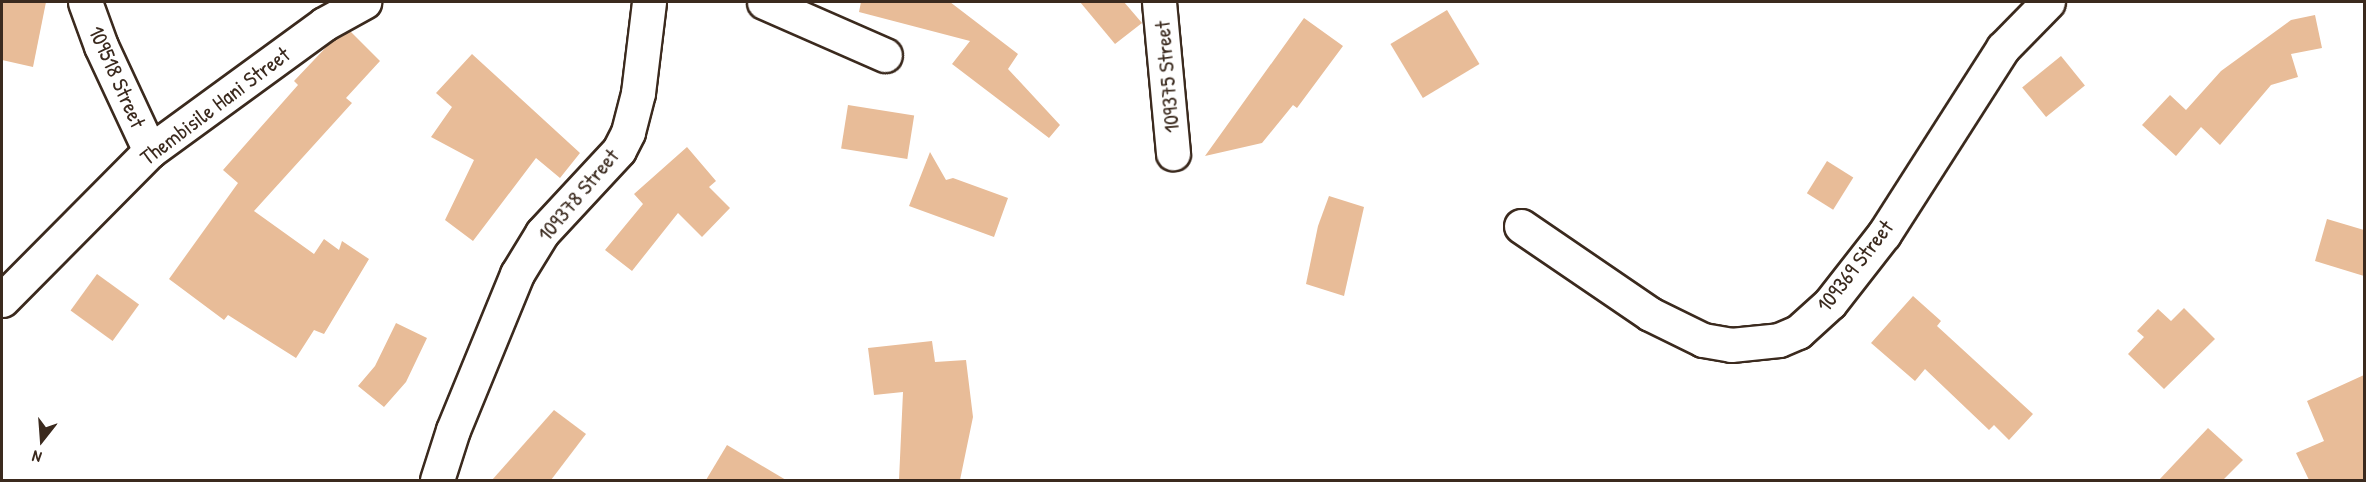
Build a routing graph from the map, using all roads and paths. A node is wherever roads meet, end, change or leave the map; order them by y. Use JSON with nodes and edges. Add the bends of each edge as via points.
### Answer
{"nodes":[{"id":1,"x":85,"y":2,"type":"edge"},
{"id":2,"x":363,"y":2,"type":"edge"},
{"id":3,"x":651,"y":2,"type":"edge"},
{"id":4,"x":764,"y":2,"type":"edge"},
{"id":5,"x":1160,"y":2,"type":"edge"},
{"id":6,"x":2048,"y":2,"type":"edge"},
{"id":7,"x":885,"y":55,"type":"dead end"},
{"id":8,"x":150,"y":151,"type":"junction"},
{"id":9,"x":1173,"y":153,"type":"dead end"},
{"id":10,"x":1521,"y":226,"type":"dead end"},
{"id":11,"x":2,"y":300,"type":"edge"},
{"id":12,"x":437,"y":480,"type":"edge"}],
"edges":[{"from":1,"to":8,"type":"street","name":"109518 Street"},
{"from":2,"to":8,"type":"street","name":"Thembisile Hani Street","via":[[324,24]]},
{"from":3,"to":12,"type":"street","name":"109378 Street","via":[[638,93],[628,132],[619,150],[542,233],[517,274],[453,430]]},
{"from":4,"to":7,"type":"street"},
{"from":5,"to":9,"type":"street","name":"109375 Street"},
{"from":6,"to":10,"type":"street","name":"109369 Street","via":[[2003,48],[1884,234],[1830,303],[1798,332],[1779,340],[1731,345],[1703,340],[1650,314]]},
{"from":8,"to":11,"type":"street","name":"Thembisile Hani Street"}]}
